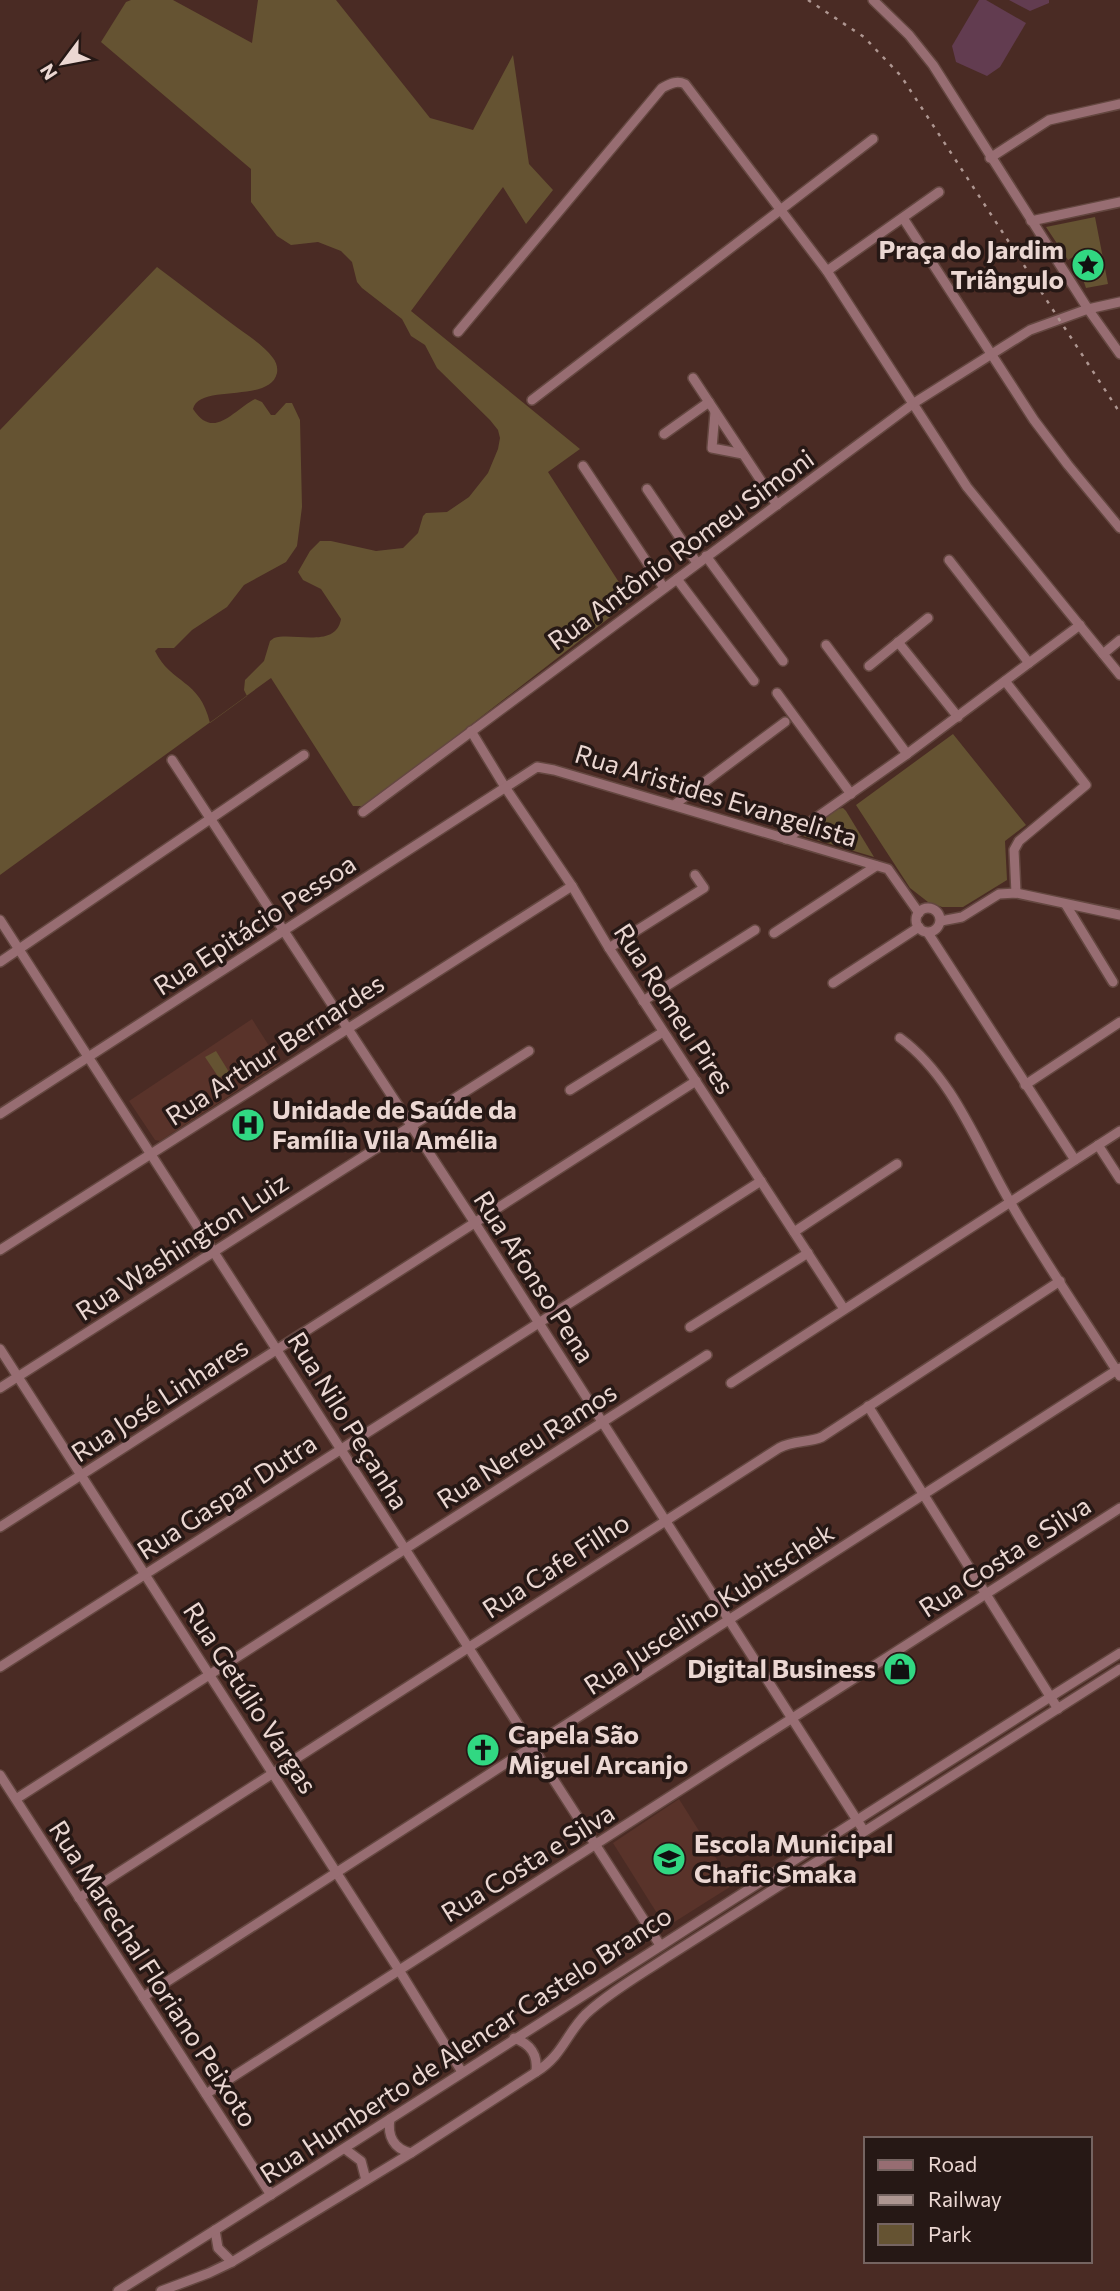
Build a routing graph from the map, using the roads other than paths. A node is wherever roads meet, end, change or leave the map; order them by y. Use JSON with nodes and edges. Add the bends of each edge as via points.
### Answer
{"nodes":[{"id":1,"x":873,"y":0,"type":"edge"},
{"id":2,"x":1120,"y":104,"type":"edge"},
{"id":3,"x":873,"y":139,"type":"dead end"},
{"id":4,"x":990,"y":158,"type":"junction"},
{"id":5,"x":939,"y":192,"type":"dead end"},
{"id":6,"x":1120,"y":202,"type":"edge"},
{"id":7,"x":782,"y":209,"type":"junction"},
{"id":8,"x":903,"y":218,"type":"junction"},
{"id":9,"x":1031,"y":221,"type":"junction"},
{"id":10,"x":827,"y":271,"type":"junction"},
{"id":11,"x":1120,"y":302,"type":"edge"},
{"id":12,"x":1088,"y":309,"type":"junction"},
{"id":13,"x":458,"y":332,"type":"dead end"},
{"id":14,"x":993,"y":353,"type":"junction"},
{"id":15,"x":1120,"y":354,"type":"edge"},
{"id":16,"x":693,"y":377,"type":"dead end"},
{"id":17,"x":532,"y":400,"type":"dead end"},
{"id":18,"x":709,"y":402,"type":"junction"},
{"id":19,"x":914,"y":403,"type":"junction"},
{"id":20,"x":715,"y":412,"type":"junction"},
{"id":21,"x":664,"y":434,"type":"dead end"},
{"id":22,"x":743,"y":454,"type":"junction"},
{"id":23,"x":583,"y":466,"type":"dead end"},
{"id":24,"x":647,"y":489,"type":"dead end"},
{"id":25,"x":777,"y":505,"type":"junction"},
{"id":26,"x":1120,"y":528,"type":"edge"},
{"id":27,"x":706,"y":556,"type":"junction"},
{"id":28,"x":949,"y":560,"type":"dead end"},
{"id":29,"x":697,"y":563,"type":"junction"},
{"id":30,"x":677,"y":579,"type":"junction"},
{"id":31,"x":664,"y":588,"type":"junction"},
{"id":32,"x":928,"y":618,"type":"dead end"},
{"id":33,"x":1080,"y":625,"type":"junction"},
{"id":34,"x":1120,"y":640,"type":"edge"},
{"id":35,"x":898,"y":642,"type":"junction"},
{"id":36,"x":826,"y":645,"type":"dead end"},
{"id":37,"x":1102,"y":653,"type":"junction"},
{"id":38,"x":783,"y":661,"type":"dead end"},
{"id":39,"x":1030,"y":663,"type":"junction"},
{"id":40,"x":869,"y":666,"type":"dead end"},
{"id":41,"x":1120,"y":675,"type":"edge"},
{"id":42,"x":754,"y":681,"type":"dead end"},
{"id":43,"x":1005,"y":681,"type":"junction"},
{"id":44,"x":777,"y":693,"type":"dead end"},
{"id":45,"x":958,"y":717,"type":"junction"},
{"id":46,"x":785,"y":722,"type":"dead end"},
{"id":47,"x":471,"y":731,"type":"junction"},
{"id":48,"x":906,"y":754,"type":"junction"},
{"id":49,"x":304,"y":755,"type":"dead end"},
{"id":50,"x":172,"y":760,"type":"dead end"},
{"id":51,"x":532,"y":769,"type":"joint"},
{"id":52,"x":505,"y":787,"type":"junction"},
{"id":53,"x":850,"y":794,"type":"junction"},
{"id":54,"x":674,"y":805,"type":"junction"},
{"id":55,"x":363,"y":812,"type":"dead end"},
{"id":56,"x":211,"y":818,"type":"junction"},
{"id":57,"x":786,"y":839,"type":"junction"},
{"id":58,"x":876,"y":866,"type":"junction"},
{"id":59,"x":695,"y":875,"type":"dead end"},
{"id":60,"x":572,"y":886,"type":"junction"},
{"id":61,"x":1016,"y":893,"type":"junction"},
{"id":62,"x":1066,"y":905,"type":"junction"},
{"id":63,"x":919,"y":913,"type":"junction"},
{"id":64,"x":1120,"y":915,"type":"edge"},
{"id":65,"x":0,"y":920,"type":"edge"},
{"id":66,"x":941,"y":921,"type":"junction"},
{"id":67,"x":919,"y":928,"type":"junction"},
{"id":68,"x":755,"y":930,"type":"dead end"},
{"id":69,"x":284,"y":932,"type":"junction"},
{"id":70,"x":774,"y":933,"type":"dead end"},
{"id":71,"x":928,"y":933,"type":"junction"},
{"id":72,"x":19,"y":948,"type":"junction"},
{"id":73,"x":609,"y":948,"type":"junction"},
{"id":74,"x":0,"y":961,"type":"edge"},
{"id":75,"x":1113,"y":982,"type":"dead end"},
{"id":76,"x":833,"y":983,"type":"dead end"},
{"id":77,"x":643,"y":1001,"type":"junction"},
{"id":78,"x":1120,"y":1022,"type":"edge"},
{"id":79,"x":348,"y":1028,"type":"junction"},
{"id":80,"x":663,"y":1032,"type":"junction"},
{"id":81,"x":900,"y":1038,"type":"dead end"},
{"id":82,"x":528,"y":1051,"type":"dead end"},
{"id":83,"x":89,"y":1057,"type":"junction"},
{"id":84,"x":696,"y":1081,"type":"junction"},
{"id":85,"x":1025,"y":1085,"type":"junction"},
{"id":86,"x":570,"y":1090,"type":"dead end"},
{"id":87,"x":0,"y":1114,"type":"edge"},
{"id":88,"x":412,"y":1125,"type":"junction"},
{"id":89,"x":1120,"y":1131,"type":"edge"},
{"id":90,"x":1098,"y":1145,"type":"junction"},
{"id":91,"x":152,"y":1154,"type":"junction"},
{"id":92,"x":1075,"y":1160,"type":"junction"},
{"id":93,"x":897,"y":1164,"type":"dead end"},
{"id":94,"x":1120,"y":1179,"type":"edge"},
{"id":95,"x":761,"y":1181,"type":"junction"},
{"id":96,"x":1010,"y":1202,"type":"junction"},
{"id":97,"x":475,"y":1223,"type":"junction"},
{"id":98,"x":794,"y":1232,"type":"junction"},
{"id":99,"x":0,"y":1250,"type":"edge"},
{"id":100,"x":215,"y":1251,"type":"junction"},
{"id":101,"x":808,"y":1253,"type":"junction"},
{"id":102,"x":1060,"y":1281,"type":"junction"},
{"id":103,"x":844,"y":1309,"type":"junction"},
{"id":104,"x":539,"y":1322,"type":"junction"},
{"id":105,"x":690,"y":1327,"type":"dead end"},
{"id":106,"x":0,"y":1349,"type":"edge"},
{"id":107,"x":278,"y":1350,"type":"junction"},
{"id":108,"x":707,"y":1355,"type":"dead end"},
{"id":109,"x":1119,"y":1371,"type":"edge"},
{"id":110,"x":18,"y":1377,"type":"junction"},
{"id":111,"x":731,"y":1383,"type":"dead end"},
{"id":112,"x":0,"y":1388,"type":"edge"},
{"id":113,"x":868,"y":1406,"type":"junction"},
{"id":114,"x":603,"y":1422,"type":"junction"},
{"id":115,"x":341,"y":1448,"type":"junction"},
{"id":116,"x":81,"y":1475,"type":"junction"},
{"id":117,"x":924,"y":1496,"type":"junction"},
{"id":118,"x":1120,"y":1507,"type":"edge"},
{"id":119,"x":666,"y":1520,"type":"junction"},
{"id":120,"x":0,"y":1527,"type":"edge"},
{"id":121,"x":404,"y":1549,"type":"junction"},
{"id":122,"x":145,"y":1575,"type":"junction"},
{"id":123,"x":987,"y":1594,"type":"junction"},
{"id":124,"x":730,"y":1621,"type":"junction"},
{"id":125,"x":469,"y":1647,"type":"junction"},
{"id":126,"x":1120,"y":1653,"type":"edge"},
{"id":127,"x":0,"y":1667,"type":"edge"},
{"id":128,"x":1120,"y":1669,"type":"edge"},
{"id":129,"x":209,"y":1675,"type":"junction"},
{"id":130,"x":1051,"y":1697,"type":"junction"},
{"id":131,"x":1058,"y":1709,"type":"junction"},
{"id":132,"x":793,"y":1719,"type":"junction"},
{"id":133,"x":533,"y":1746,"type":"junction"},
{"id":134,"x":273,"y":1774,"type":"junction"},
{"id":135,"x":0,"y":1775,"type":"edge"},
{"id":136,"x":16,"y":1799,"type":"junction"},
{"id":137,"x":856,"y":1819,"type":"junction"},
{"id":138,"x":864,"y":1831,"type":"junction"},
{"id":139,"x":596,"y":1845,"type":"junction"},
{"id":140,"x":337,"y":1873,"type":"junction"},
{"id":141,"x":79,"y":1898,"type":"junction"},
{"id":142,"x":660,"y":1945,"type":"junction"},
{"id":143,"x":399,"y":1970,"type":"junction"},
{"id":144,"x":143,"y":1997,"type":"junction"},
{"id":145,"x":514,"y":2038,"type":"junction"},
{"id":146,"x":462,"y":2072,"type":"junction"},
{"id":147,"x":536,"y":2072,"type":"junction"},
{"id":148,"x":206,"y":2094,"type":"junction"},
{"id":149,"x":390,"y":2119,"type":"junction"},
{"id":150,"x":345,"y":2148,"type":"junction"},
{"id":151,"x":411,"y":2153,"type":"junction"},
{"id":152,"x":366,"y":2180,"type":"junction"},
{"id":153,"x":271,"y":2196,"type":"junction"},
{"id":154,"x":215,"y":2230,"type":"junction"},
{"id":155,"x":232,"y":2262,"type":"junction"},
{"id":156,"x":118,"y":2291,"type":"edge"},
{"id":157,"x":161,"y":2291,"type":"edge"}],
"edges":[{"from":1,"to":4,"type":"street","via":[[933,65]]},
{"from":2,"to":4,"type":"street","via":[[1054,118]]},
{"from":3,"to":7,"type":"street"},
{"from":4,"to":9,"type":"street"},
{"from":5,"to":8,"type":"street"},
{"from":6,"to":9,"type":"street"},
{"from":7,"to":10,"type":"street"},
{"from":7,"to":13,"type":"street","via":[[685,84],[671,83]]},
{"from":7,"to":17,"type":"street"},
{"from":8,"to":10,"type":"street"},
{"from":8,"to":14,"type":"street"},
{"from":9,"to":12,"type":"street"},
{"from":10,"to":19,"type":"street"},
{"from":11,"to":12,"type":"street","name":"Rua Antônio Romeu Simoni"},
{"from":12,"to":14,"type":"street","name":"Rua Antônio Romeu Simoni","via":[[1030,330]]},
{"from":12,"to":15,"type":"street"},
{"from":14,"to":19,"type":"street","name":"Rua Antônio Romeu Simoni"},
{"from":14,"to":26,"type":"street","via":[[1055,448]]},
{"from":16,"to":18,"type":"street"},
{"from":18,"to":20,"type":"street"},
{"from":18,"to":21,"type":"street"},
{"from":19,"to":25,"type":"street","name":"Rua Antônio Romeu Simoni"},
{"from":19,"to":33,"type":"street","via":[[967,487]]},
{"from":20,"to":22,"type":"street"},
{"from":20,"to":22,"type":"street","via":[[712,448]]},
{"from":22,"to":25,"type":"street"},
{"from":23,"to":31,"type":"street"},
{"from":24,"to":29,"type":"street"},
{"from":25,"to":27,"type":"street","name":"Rua Antônio Romeu Simoni"},
{"from":27,"to":29,"type":"street","name":"Rua Antônio Romeu Simoni"},
{"from":27,"to":38,"type":"street"},
{"from":28,"to":39,"type":"street"},
{"from":29,"to":30,"type":"street","name":"Rua Antônio Romeu Simoni"},
{"from":30,"to":31,"type":"street","name":"Rua Antônio Romeu Simoni"},
{"from":30,"to":42,"type":"street"},
{"from":31,"to":47,"type":"street","name":"Rua Antônio Romeu Simoni"},
{"from":32,"to":35,"type":"street"},
{"from":33,"to":37,"type":"street"},
{"from":33,"to":39,"type":"street"},
{"from":34,"to":37,"type":"street"},
{"from":35,"to":40,"type":"street"},
{"from":35,"to":45,"type":"street"},
{"from":36,"to":48,"type":"street"},
{"from":37,"to":41,"type":"street"},
{"from":39,"to":43,"type":"street"},
{"from":43,"to":45,"type":"street"},
{"from":43,"to":61,"type":"street","via":[[1086,785],[1018,841],[1014,850]]},
{"from":44,"to":53,"type":"street"},
{"from":45,"to":48,"type":"street"},
{"from":46,"to":54,"type":"street"},
{"from":47,"to":52,"type":"street","name":"Rua Romeu Pires"},
{"from":47,"to":55,"type":"street","name":"Rua Antônio Romeu Simoni"},
{"from":48,"to":53,"type":"street"},
{"from":49,"to":56,"type":"street"},
{"from":50,"to":56,"type":"street","name":"Rua Afonso Pena"},
{"from":51,"to":52,"type":"street","name":"Rua Epitácio Pessoa"},
{"from":51,"to":54,"type":"street","name":"Rua Aristides Evangelista","via":[[554,770]]},
{"from":52,"to":60,"type":"street","name":"Rua Romeu Pires"},
{"from":52,"to":69,"type":"street","name":"Rua Epitácio Pessoa"},
{"from":53,"to":57,"type":"street"},
{"from":54,"to":57,"type":"street","name":"Rua Aristides Evangelista"},
{"from":56,"to":69,"type":"street","name":"Rua Afonso Pena"},
{"from":56,"to":72,"type":"street"},
{"from":57,"to":58,"type":"street","name":"Rua Aristides Evangelista"},
{"from":58,"to":63,"type":"street","name":"Rua Aristides Evangelista","via":[[888,869]]},
{"from":58,"to":70,"type":"street"},
{"from":59,"to":73,"type":"street","via":[[704,888]]},
{"from":60,"to":73,"type":"street","name":"Rua Romeu Pires"},
{"from":60,"to":79,"type":"street","name":"Rua Arthur Bernardes"},
{"from":61,"to":62,"type":"street"},
{"from":61,"to":66,"type":"street","via":[[999,894],[962,917]]},
{"from":62,"to":64,"type":"street"},
{"from":62,"to":75,"type":"street"},
{"from":63,"to":66,"type":"street","via":[[933,909]]},
{"from":63,"to":67,"type":"street"},
{"from":65,"to":72,"type":"street","name":"Rua Nilo Peçanha"},
{"from":66,"to":71,"type":"street","via":[[936,931]]},
{"from":67,"to":71,"type":"street"},
{"from":67,"to":76,"type":"street"},
{"from":68,"to":77,"type":"street"},
{"from":69,"to":79,"type":"street","name":"Rua Afonso Pena"},
{"from":69,"to":83,"type":"street","name":"Rua Epitácio Pessoa"},
{"from":71,"to":85,"type":"street"},
{"from":72,"to":74,"type":"street"},
{"from":72,"to":83,"type":"street","name":"Rua Nilo Peçanha"},
{"from":73,"to":77,"type":"street","name":"Rua Romeu Pires"},
{"from":77,"to":80,"type":"street","name":"Rua Romeu Pires"},
{"from":78,"to":85,"type":"street"},
{"from":79,"to":88,"type":"street","name":"Rua Afonso Pena"},
{"from":79,"to":91,"type":"street","name":"Rua Arthur Bernardes"},
{"from":80,"to":84,"type":"street","name":"Rua Romeu Pires"},
{"from":80,"to":86,"type":"street"},
{"from":81,"to":96,"type":"street","via":[[928,1061],[942,1081]]},
{"from":82,"to":88,"type":"street","name":"Rua Washington Luiz"},
{"from":83,"to":87,"type":"street","name":"Rua Epitácio Pessoa"},
{"from":83,"to":91,"type":"street","name":"Rua Nilo Peçanha"},
{"from":84,"to":95,"type":"street","name":"Rua Romeu Pires"},
{"from":84,"to":97,"type":"street","name":"Rua José Linhares"},
{"from":85,"to":92,"type":"street"},
{"from":88,"to":97,"type":"street","name":"Rua Afonso Pena"},
{"from":88,"to":100,"type":"street","name":"Rua Washington Luiz"},
{"from":89,"to":90,"type":"street"},
{"from":90,"to":92,"type":"street"},
{"from":90,"to":94,"type":"street"},
{"from":91,"to":99,"type":"street","name":"Rua Arthur Bernardes"},
{"from":91,"to":100,"type":"street","name":"Rua Nilo Peçanha"},
{"from":92,"to":96,"type":"street"},
{"from":93,"to":98,"type":"street"},
{"from":95,"to":98,"type":"street","name":"Rua Romeu Pires"},
{"from":95,"to":104,"type":"street","name":"Rua Gaspar Dutra"},
{"from":96,"to":102,"type":"street"},
{"from":96,"to":103,"type":"street"},
{"from":97,"to":104,"type":"street","name":"Rua Afonso Pena"},
{"from":97,"to":107,"type":"street","name":"Rua José Linhares"},
{"from":98,"to":101,"type":"street","name":"Rua Romeu Pires"},
{"from":100,"to":107,"type":"street","name":"Rua Nilo Peçanha"},
{"from":100,"to":110,"type":"street","name":"Rua Washington Luiz"},
{"from":101,"to":103,"type":"street","name":"Rua Romeu Pires"},
{"from":101,"to":105,"type":"street"},
{"from":102,"to":109,"type":"street"},
{"from":102,"to":113,"type":"street","name":"Rua Cafe Filho"},
{"from":103,"to":111,"type":"street"},
{"from":104,"to":114,"type":"street","name":"Rua Afonso Pena"},
{"from":104,"to":115,"type":"street","name":"Rua Gaspar Dutra"},
{"from":106,"to":110,"type":"street","name":"Rua Getúlio Vargas"},
{"from":107,"to":115,"type":"street","name":"Rua Nilo Peçanha"},
{"from":107,"to":116,"type":"street","name":"Rua José Linhares"},
{"from":108,"to":114,"type":"street","name":"Rua Nereu Ramos"},
{"from":109,"to":117,"type":"street","name":"Rua Juscelino Kubitschek"},
{"from":110,"to":112,"type":"street","name":"Rua Washington Luiz"},
{"from":110,"to":116,"type":"street","name":"Rua Getúlio Vargas"},
{"from":113,"to":117,"type":"street"},
{"from":113,"to":119,"type":"street","name":"Rua Cafe Filho","via":[[822,1437],[779,1448]]},
{"from":114,"to":119,"type":"street","name":"Rua Afonso Pena"},
{"from":114,"to":121,"type":"street","name":"Rua Nereu Ramos"},
{"from":115,"to":121,"type":"street","name":"Rua Nilo Peçanha"},
{"from":115,"to":122,"type":"street","name":"Rua Gaspar Dutra"},
{"from":116,"to":120,"type":"street","name":"Rua José Linhares"},
{"from":116,"to":122,"type":"street","name":"Rua Getúlio Vargas"},
{"from":117,"to":123,"type":"street"},
{"from":117,"to":124,"type":"street","name":"Rua Juscelino Kubitschek"},
{"from":118,"to":123,"type":"street","name":"Rua Costa e Silva"},
{"from":119,"to":124,"type":"street","name":"Rua Afonso Pena"},
{"from":119,"to":125,"type":"street","name":"Rua Cafe Filho"},
{"from":121,"to":125,"type":"street","name":"Rua Nilo Peçanha"},
{"from":121,"to":129,"type":"street","name":"Rua Nereu Ramos"},
{"from":122,"to":127,"type":"street","name":"Rua Gaspar Dutra"},
{"from":122,"to":129,"type":"street","name":"Rua Getúlio Vargas"},
{"from":123,"to":130,"type":"street"},
{"from":123,"to":132,"type":"street","name":"Rua Costa e Silva"},
{"from":124,"to":132,"type":"street","name":"Rua Afonso Pena"},
{"from":124,"to":133,"type":"street","name":"Rua Juscelino Kubitschek"},
{"from":125,"to":133,"type":"street","name":"Rua Nilo Peçanha"},
{"from":125,"to":134,"type":"street","name":"Rua Cafe Filho"},
{"from":126,"to":130,"type":"street","name":"Rua Humberto de Alencar Castelo Branco"},
{"from":128,"to":131,"type":"street","name":"Rua Humberto de Alencar Castelo Branco"},
{"from":129,"to":134,"type":"street","name":"Rua Getúlio Vargas"},
{"from":129,"to":136,"type":"street","name":"Rua Nereu Ramos"},
{"from":130,"to":131,"type":"street"},
{"from":130,"to":137,"type":"street","name":"Rua Humberto de Alencar Castelo Branco"},
{"from":131,"to":138,"type":"street","name":"Rua Humberto de Alencar Castelo Branco"},
{"from":132,"to":137,"type":"street","name":"Rua Afonso Pena"},
{"from":132,"to":139,"type":"street","name":"Rua Costa e Silva"},
{"from":133,"to":139,"type":"street","name":"Rua Nilo Peçanha"},
{"from":133,"to":140,"type":"street","name":"Rua Juscelino Kubitschek"},
{"from":134,"to":140,"type":"street","name":"Rua Getúlio Vargas"},
{"from":134,"to":141,"type":"street","name":"Rua Cafe Filho"},
{"from":135,"to":136,"type":"street","name":"Rua Marechal Floriano Peixoto"},
{"from":136,"to":141,"type":"street","name":"Rua Marechal Floriano Peixoto"},
{"from":137,"to":138,"type":"street","name":"Rua Afonso Pena"},
{"from":137,"to":142,"type":"street","name":"Rua Humberto de Alencar Castelo Branco"},
{"from":138,"to":147,"type":"street","name":"Rua Humberto de Alencar Castelo Branco","via":[[600,2003],[575,2027],[554,2059]]},
{"from":139,"to":142,"type":"street","name":"Rua Nilo Peçanha"},
{"from":139,"to":143,"type":"street","name":"Rua Costa e Silva"},
{"from":140,"to":143,"type":"street","name":"Rua Getúlio Vargas"},
{"from":140,"to":144,"type":"street","name":"Rua Juscelino Kubitschek"},
{"from":141,"to":144,"type":"street","name":"Rua Marechal Floriano Peixoto"},
{"from":142,"to":145,"type":"street","name":"Rua Humberto de Alencar Castelo Branco"},
{"from":143,"to":146,"type":"street","name":"Rua Getúlio Vargas"},
{"from":143,"to":148,"type":"street","name":"Rua Costa e Silva"},
{"from":144,"to":148,"type":"street","name":"Rua Marechal Floriano Peixoto"},
{"from":145,"to":146,"type":"street","name":"Rua Humberto de Alencar Castelo Branco"},
{"from":145,"to":147,"type":"street","via":[[531,2049]]},
{"from":146,"to":149,"type":"street","name":"Rua Humberto de Alencar Castelo Branco"},
{"from":147,"to":151,"type":"street","name":"Rua Humberto de Alencar Castelo Branco"},
{"from":148,"to":153,"type":"street","name":"Rua Marechal Floriano Peixoto"},
{"from":149,"to":150,"type":"street","name":"Rua Humberto de Alencar Castelo Branco"},
{"from":149,"to":151,"type":"street","via":[[393,2142]]},
{"from":150,"to":152,"type":"street","via":[[361,2161]]},
{"from":150,"to":153,"type":"street","name":"Rua Humberto de Alencar Castelo Branco"},
{"from":151,"to":152,"type":"street","name":"Rua Humberto de Alencar Castelo Branco"},
{"from":152,"to":155,"type":"street","name":"Rua Humberto de Alencar Castelo Branco"},
{"from":153,"to":154,"type":"street","name":"Rua Humberto de Alencar Castelo Branco"},
{"from":154,"to":155,"type":"street","via":[[218,2248]]},
{"from":154,"to":156,"type":"street","name":"Rua Humberto de Alencar Castelo Branco"},
{"from":155,"to":157,"type":"street","name":"Rua Humberto de Alencar Castelo Branco"}]}
